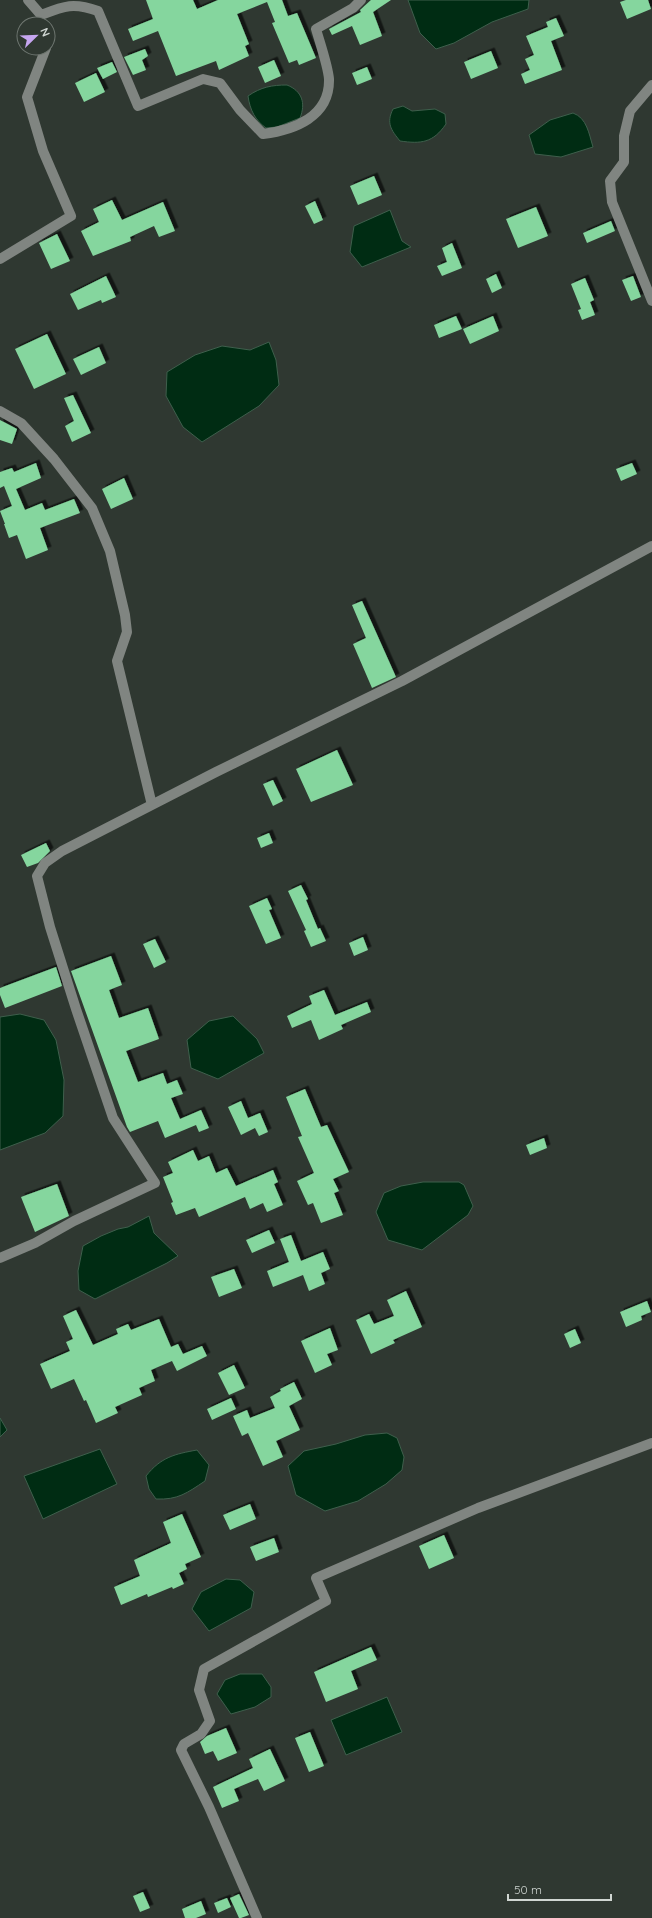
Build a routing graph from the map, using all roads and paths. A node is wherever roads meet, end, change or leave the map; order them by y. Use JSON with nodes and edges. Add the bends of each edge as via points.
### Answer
{"nodes":[{"id":1,"x":28,"y":0,"type":"edge"},
{"id":2,"x":362,"y":0,"type":"edge"},
{"id":3,"x":39,"y":16,"type":"edge"},
{"id":4,"x":46,"y":16,"type":"edge"},
{"id":5,"x":43,"y":56,"type":"edge"},
{"id":6,"x":652,"y":85,"type":"edge"},
{"id":7,"x":0,"y":259,"type":"edge"},
{"id":8,"x":652,"y":301,"type":"edge"},
{"id":9,"x":0,"y":411,"type":"edge"},
{"id":10,"x":652,"y":546,"type":"edge"},
{"id":11,"x":152,"y":805,"type":"junction"},
{"id":12,"x":0,"y":1258,"type":"edge"},
{"id":13,"x":652,"y":1443,"type":"edge"},
{"id":14,"x":257,"y":1918,"type":"edge"}],
"edges":[{"from":1,"to":3,"type":"street"},
{"from":2,"to":4,"type":"street","via":[[316,29],[329,79],[326,101],[306,122],[280,132],[263,134],[240,110],[220,83],[203,79],[138,106],[98,11],[81,5],[60,7]]},
{"from":5,"to":7,"type":"street","via":[[27,97],[43,151],[71,216]]},
{"from":6,"to":8,"type":"street","via":[[630,111],[624,136],[624,162],[610,181],[612,202]]},
{"from":9,"to":11,"type":"street","via":[[21,423],[54,459],[92,508],[110,551],[127,632],[117,661]]},
{"from":10,"to":11,"type":"street","via":[[402,681]]},
{"from":11,"to":12,"type":"street","via":[[62,851],[45,863],[37,876],[50,927],[113,1118],[155,1183]]},
{"from":13,"to":14,"type":"street","via":[[478,1508],[316,1578],[326,1601],[204,1669],[199,1690],[210,1721],[201,1734],[184,1744],[181,1750],[209,1807]]}]}
